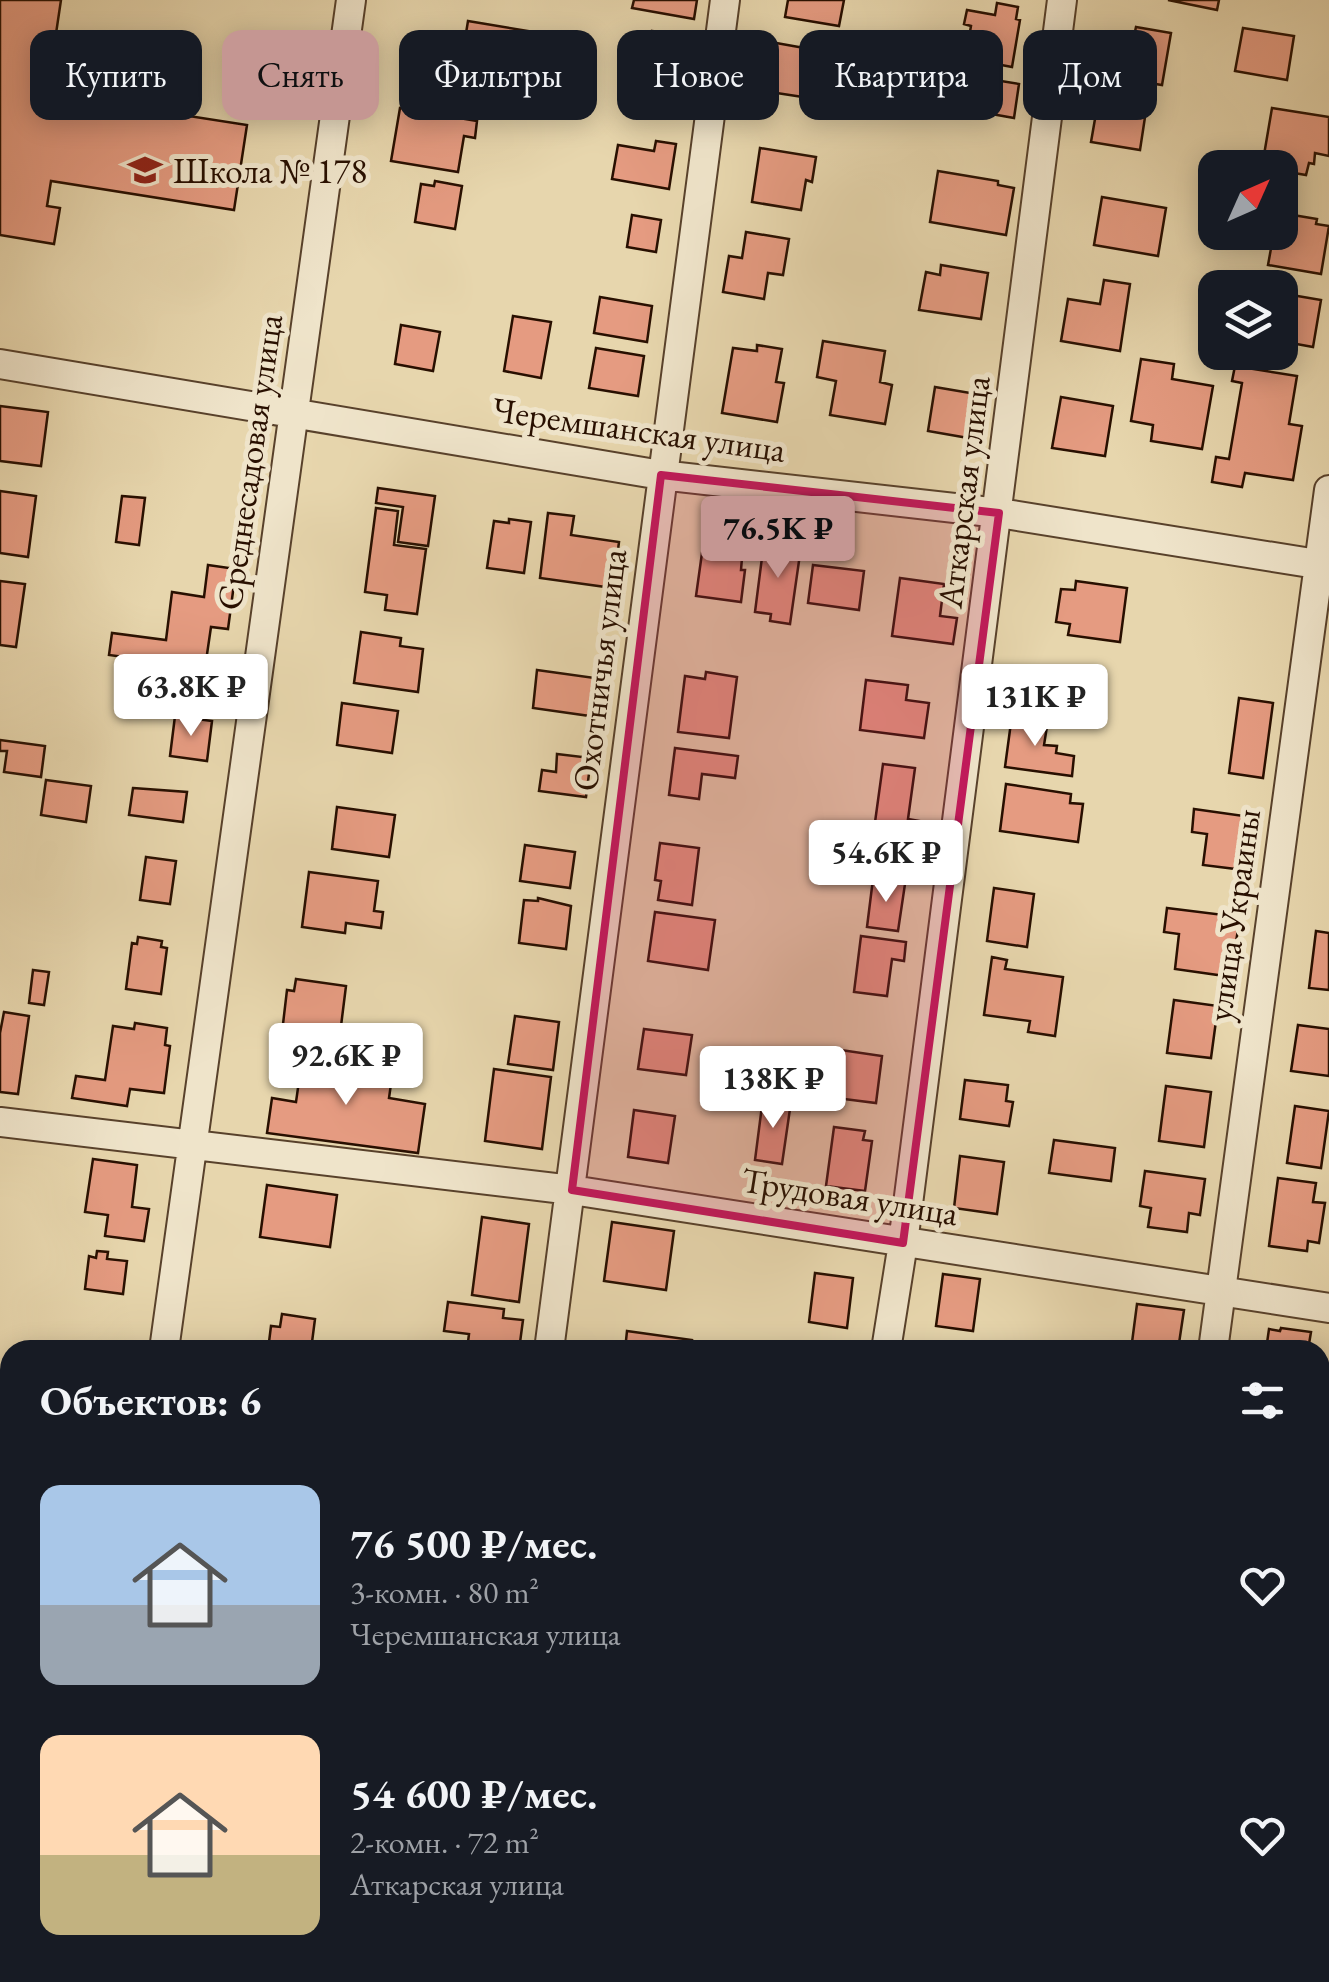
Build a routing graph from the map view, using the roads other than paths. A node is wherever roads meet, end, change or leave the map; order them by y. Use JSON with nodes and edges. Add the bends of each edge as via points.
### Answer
{"nodes":[{"id":1,"x":350,"y":0,"type":"edge"},
{"id":2,"x":726,"y":0,"type":"edge"},
{"id":3,"x":1062,"y":0,"type":"edge"},
{"id":4,"x":0,"y":364,"type":"edge"},
{"id":5,"x":294,"y":412,"type":"junction"},
{"id":6,"x":661,"y":475,"type":"junction"},
{"id":7,"x":1329,"y":490,"type":"edge"},
{"id":8,"x":999,"y":513,"type":"junction"},
{"id":9,"x":1324,"y":566,"type":"edge"},
{"id":10,"x":0,"y":1122,"type":"edge"},
{"id":11,"x":192,"y":1146,"type":"junction"},
{"id":12,"x":572,"y":1190,"type":"junction"},
{"id":13,"x":903,"y":1243,"type":"junction"},
{"id":14,"x":1220,"y":1293,"type":"junction"},
{"id":15,"x":1329,"y":1308,"type":"edge"},
{"id":16,"x":165,"y":1340,"type":"edge"},
{"id":17,"x":550,"y":1340,"type":"edge"},
{"id":18,"x":888,"y":1340,"type":"edge"},
{"id":19,"x":1214,"y":1340,"type":"edge"}],
"edges":[{"from":1,"to":5,"type":"street","name":"Среднесадовая улица"},
{"from":2,"to":6,"type":"street","name":"Охотничья улица"},
{"from":3,"to":8,"type":"street","name":"Аткарская улица"},
{"from":4,"to":5,"type":"street","name":"Черемшанская улица"},
{"from":5,"to":6,"type":"street","name":"Черемшанская улица"},
{"from":5,"to":11,"type":"street","name":"Среднесадовая улица"},
{"from":6,"to":8,"type":"street","name":"Черемшанская улица"},
{"from":6,"to":12,"type":"street","name":"Охотничья улица"},
{"from":7,"to":9,"type":"street","name":"улица Украины"},
{"from":8,"to":9,"type":"street","name":"Черемшанская улица"},
{"from":8,"to":13,"type":"street","name":"Аткарская улица"},
{"from":9,"to":14,"type":"street","name":"улица Украины"},
{"from":10,"to":11,"type":"street","name":"Трудовая улица"},
{"from":11,"to":12,"type":"street","name":"Трудовая улица"},
{"from":11,"to":16,"type":"street","name":"Среднесадовая улица"},
{"from":12,"to":13,"type":"street","name":"Трудовая улица"},
{"from":12,"to":17,"type":"street","name":"Охотничья улица"},
{"from":13,"to":14,"type":"street","name":"Трудовая улица"},
{"from":13,"to":18,"type":"street","name":"Аткарская улица"},
{"from":14,"to":15,"type":"street","name":"Трудовая улица"},
{"from":14,"to":19,"type":"street","name":"улица Украины"}]}
